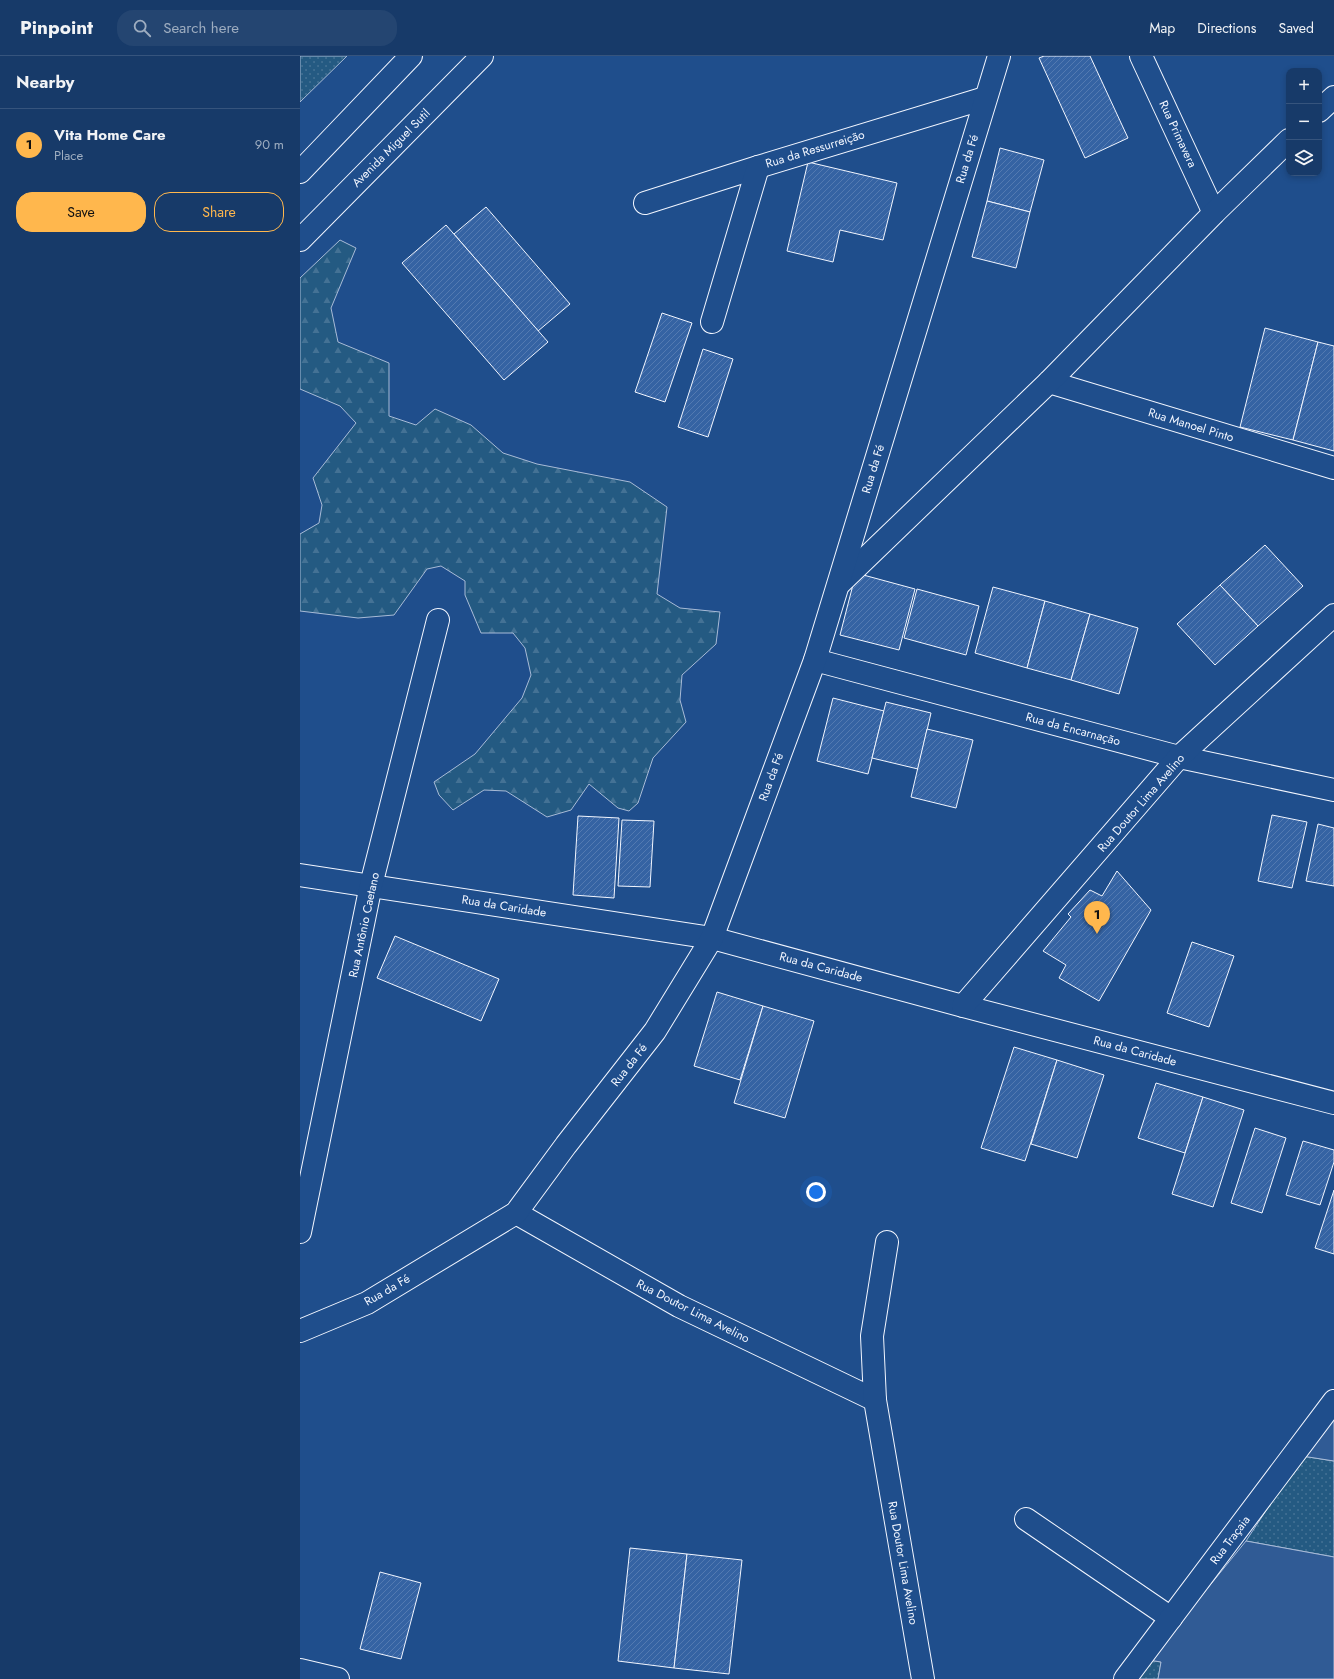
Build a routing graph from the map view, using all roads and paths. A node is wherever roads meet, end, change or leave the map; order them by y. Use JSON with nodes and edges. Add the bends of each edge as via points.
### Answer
{"nodes":[{"id":1,"x":411,"y":56,"type":"edge"},
{"id":2,"x":482,"y":56,"type":"edge"},
{"id":3,"x":999,"y":56,"type":"edge"},
{"id":4,"x":1141,"y":56,"type":"edge"},
{"id":5,"x":1334,"y":97,"type":"edge"},
{"id":6,"x":985,"y":98,"type":"junction"},
{"id":7,"x":1322,"y":108,"type":"edge"},
{"id":8,"x":1286,"y":143,"type":"edge"},
{"id":9,"x":758,"y":167,"type":"junction"},
{"id":10,"x":300,"y":172,"type":"edge"},
{"id":11,"x":645,"y":203,"type":"dead end"},
{"id":12,"x":1214,"y":212,"type":"junction"},
{"id":13,"x":300,"y":240,"type":"edge"},
{"id":14,"x":712,"y":322,"type":"dead end"},
{"id":15,"x":1049,"y":382,"type":"junction"},
{"id":16,"x":1334,"y":468,"type":"edge"},
{"id":17,"x":839,"y":584,"type":"junction"},
{"id":18,"x":1334,"y":615,"type":"edge"},
{"id":19,"x":438,"y":620,"type":"dead end"},
{"id":20,"x":815,"y":660,"type":"junction"},
{"id":21,"x":1179,"y":757,"type":"junction"},
{"id":22,"x":1334,"y":790,"type":"edge"},
{"id":23,"x":300,"y":875,"type":"edge"},
{"id":24,"x":372,"y":885,"type":"junction"},
{"id":25,"x":712,"y":938,"type":"junction"},
{"id":26,"x":963,"y":1006,"type":"junction"},
{"id":27,"x":1334,"y":1103,"type":"edge"},
{"id":28,"x":306,"y":1175,"type":"edge"},
{"id":29,"x":516,"y":1213,"type":"junction"},
{"id":30,"x":300,"y":1232,"type":"edge"},
{"id":31,"x":887,"y":1242,"type":"dead end"},
{"id":32,"x":300,"y":1331,"type":"edge"},
{"id":33,"x":875,"y":1400,"type":"junction"},
{"id":34,"x":1334,"y":1401,"type":"edge"},
{"id":35,"x":1026,"y":1519,"type":"dead end"},
{"id":36,"x":1171,"y":1618,"type":"junction"},
{"id":37,"x":300,"y":1670,"type":"edge"},
{"id":38,"x":338,"y":1679,"type":"edge"},
{"id":39,"x":923,"y":1679,"type":"edge"},
{"id":40,"x":1125,"y":1679,"type":"edge"}],
"edges":[{"from":1,"to":10,"type":"main road"},
{"from":2,"to":13,"type":"main road","name":"Avenida Miguel Sutil"},
{"from":3,"to":6,"type":"main road","name":"Rua da Fé"},
{"from":4,"to":12,"type":"main road","name":"Rua Primavera"},
{"from":5,"to":7,"type":"main road"},
{"from":6,"to":9,"type":"main road","name":"Rua da Ressurreição"},
{"from":6,"to":17,"type":"main road","name":"Rua da Fé"},
{"from":8,"to":12,"type":"main road"},
{"from":9,"to":11,"type":"main road","name":"Rua da Ressurreição"},
{"from":9,"to":14,"type":"main road"},
{"from":12,"to":15,"type":"main road"},
{"from":15,"to":16,"type":"main road","name":"Rua Manoel Pinto"},
{"from":15,"to":17,"type":"main road"},
{"from":17,"to":20,"type":"main road","name":"Rua da Fé"},
{"from":18,"to":21,"type":"main road","name":"Rua Doutor Lima Avelino"},
{"from":19,"to":24,"type":"main road","name":"Rua Antônio Caetano"},
{"from":20,"to":21,"type":"main road","name":"Rua da Encarnação"},
{"from":20,"to":25,"type":"main road","name":"Rua da Fé"},
{"from":21,"to":22,"type":"main road","name":"Rua da Encarnação"},
{"from":21,"to":26,"type":"main road","name":"Rua Doutor Lima Avelino"},
{"from":23,"to":24,"type":"main road","name":"Rua da Caridade"},
{"from":24,"to":25,"type":"main road","name":"Rua da Caridade"},
{"from":24,"to":28,"type":"main road","name":"Rua Antônio Caetano"},
{"from":25,"to":26,"type":"main road","name":"Rua da Caridade"},
{"from":25,"to":29,"type":"main road","name":"Rua da Fé","via":[[655,1031],[566,1144]]},
{"from":26,"to":27,"type":"main road","name":"Rua da Caridade"},
{"from":28,"to":30,"type":"main road","name":"Rua Antônio Caetano"},
{"from":29,"to":32,"type":"main road","name":"Rua da Fé","via":[[367,1303]]},
{"from":29,"to":33,"type":"main road","name":"Rua Doutor Lima Avelino","via":[[679,1306]]},
{"from":31,"to":33,"type":"main road","name":"Rua Doutor Lima Avelino","via":[[872,1336]]},
{"from":33,"to":39,"type":"main road","name":"Rua Doutor Lima Avelino"},
{"from":34,"to":36,"type":"main road","name":"Rua Traçaia"},
{"from":35,"to":36,"type":"main road"},
{"from":36,"to":40,"type":"main road","name":"Rua Traçaia"},
{"from":37,"to":38,"type":"main road"}]}
